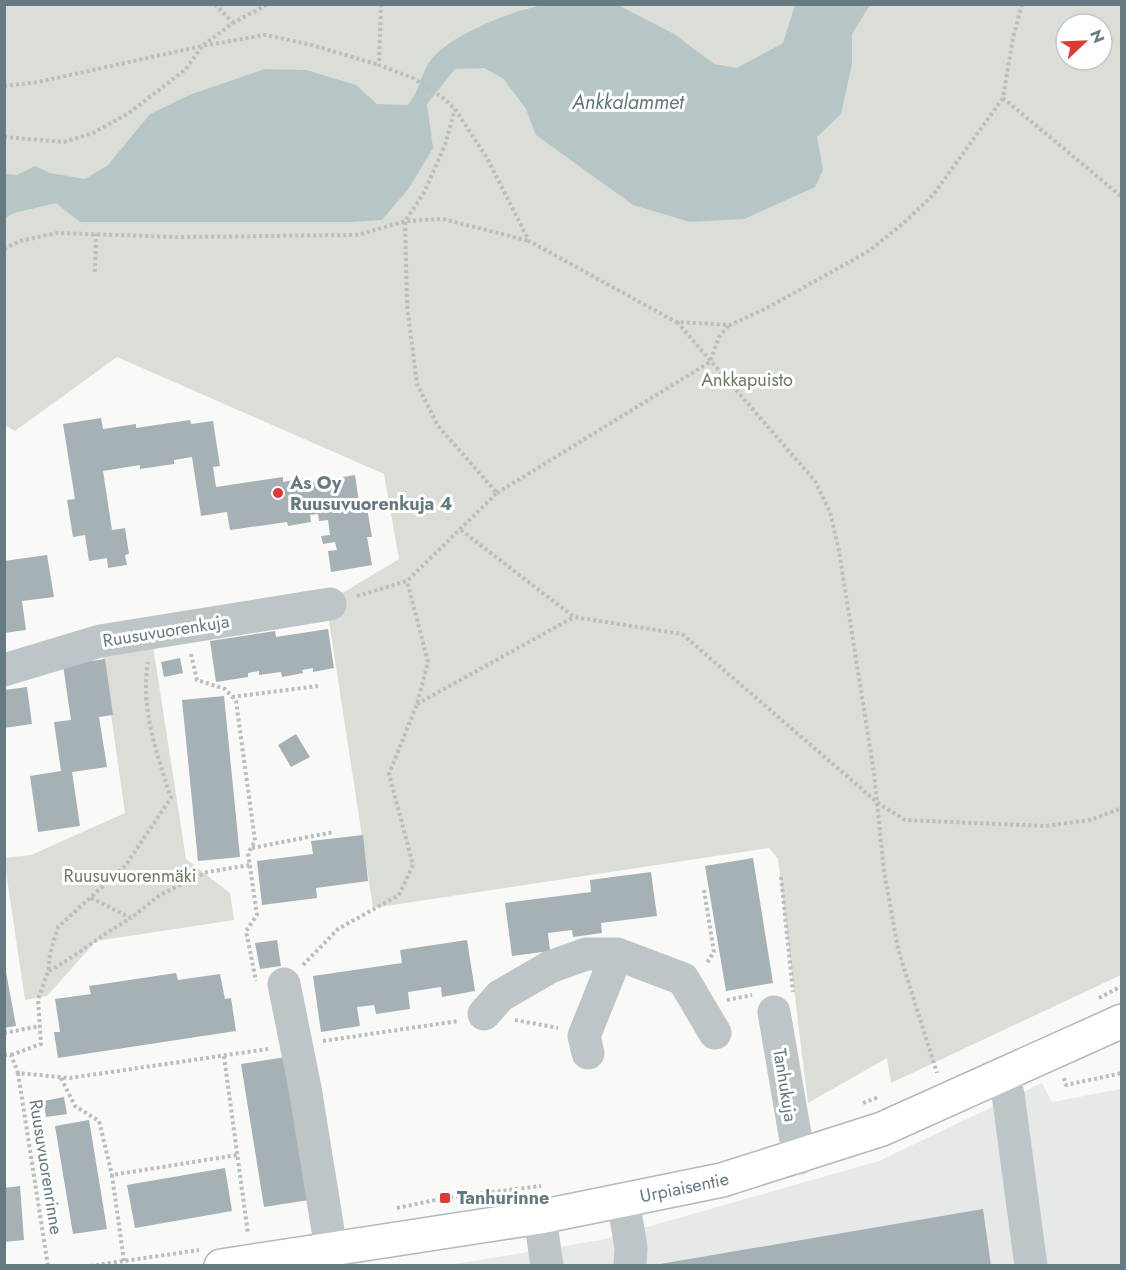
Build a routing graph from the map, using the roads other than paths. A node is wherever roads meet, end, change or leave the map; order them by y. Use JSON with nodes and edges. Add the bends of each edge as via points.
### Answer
{"nodes":[{"id":1,"x":330,"y":604,"type":"road end"},
{"id":2,"x":4,"y":670,"type":"edge"},
{"id":3,"x":617,"y":954,"type":"junction"},
{"id":4,"x":284,"y":984,"type":"road end"},
{"id":5,"x":774,"y":998,"type":"road end"},
{"id":6,"x":701,"y":1010,"type":"road end"},
{"id":7,"x":484,"y":1014,"type":"dead end"},
{"id":8,"x":1122,"y":1021,"type":"edge"},
{"id":9,"x":588,"y":1053,"type":"dead end"},
{"id":10,"x":1002,"y":1077,"type":"junction"},
{"id":11,"x":799,"y":1158,"type":"junction"},
{"id":12,"x":624,"y":1201,"type":"junction"},
{"id":13,"x":540,"y":1217,"type":"junction"},
{"id":14,"x":331,"y":1249,"type":"junction"},
{"id":15,"x":214,"y":1257,"type":"edge"},
{"id":16,"x":547,"y":1266,"type":"edge"},
{"id":17,"x":630,"y":1266,"type":"edge"},
{"id":18,"x":1031,"y":1266,"type":"edge"}],
"edges":[{"from":1,"to":2,"type":"street","name":"Ruusuvuorenkuja","via":[[78,646]]},
{"from":3,"to":6,"type":"street","via":[[683,979]]},
{"from":3,"to":7,"type":"street","via":[[586,954],[550,967],[500,996]]},
{"from":3,"to":9,"type":"street","via":[[584,1036]]},
{"from":4,"to":14,"type":"street"},
{"from":5,"to":11,"type":"street","name":"Tanhukuja"},
{"from":8,"to":10,"type":"main road","name":"Urpiaisentie"},
{"from":10,"to":11,"type":"main road","name":"Urpiaisentie","via":[[882,1130]]},
{"from":10,"to":18,"type":"street","via":[[1008,1094]]},
{"from":11,"to":12,"type":"main road","name":"Urpiaisentie"},
{"from":12,"to":13,"type":"main road","name":"Urpiaisentie"},
{"from":12,"to":17,"type":"street"},
{"from":13,"to":14,"type":"main road","name":"Urpiaisentie"},
{"from":13,"to":16,"type":"street"},
{"from":14,"to":15,"type":"main road","name":"Urpiaisentie"}]}
